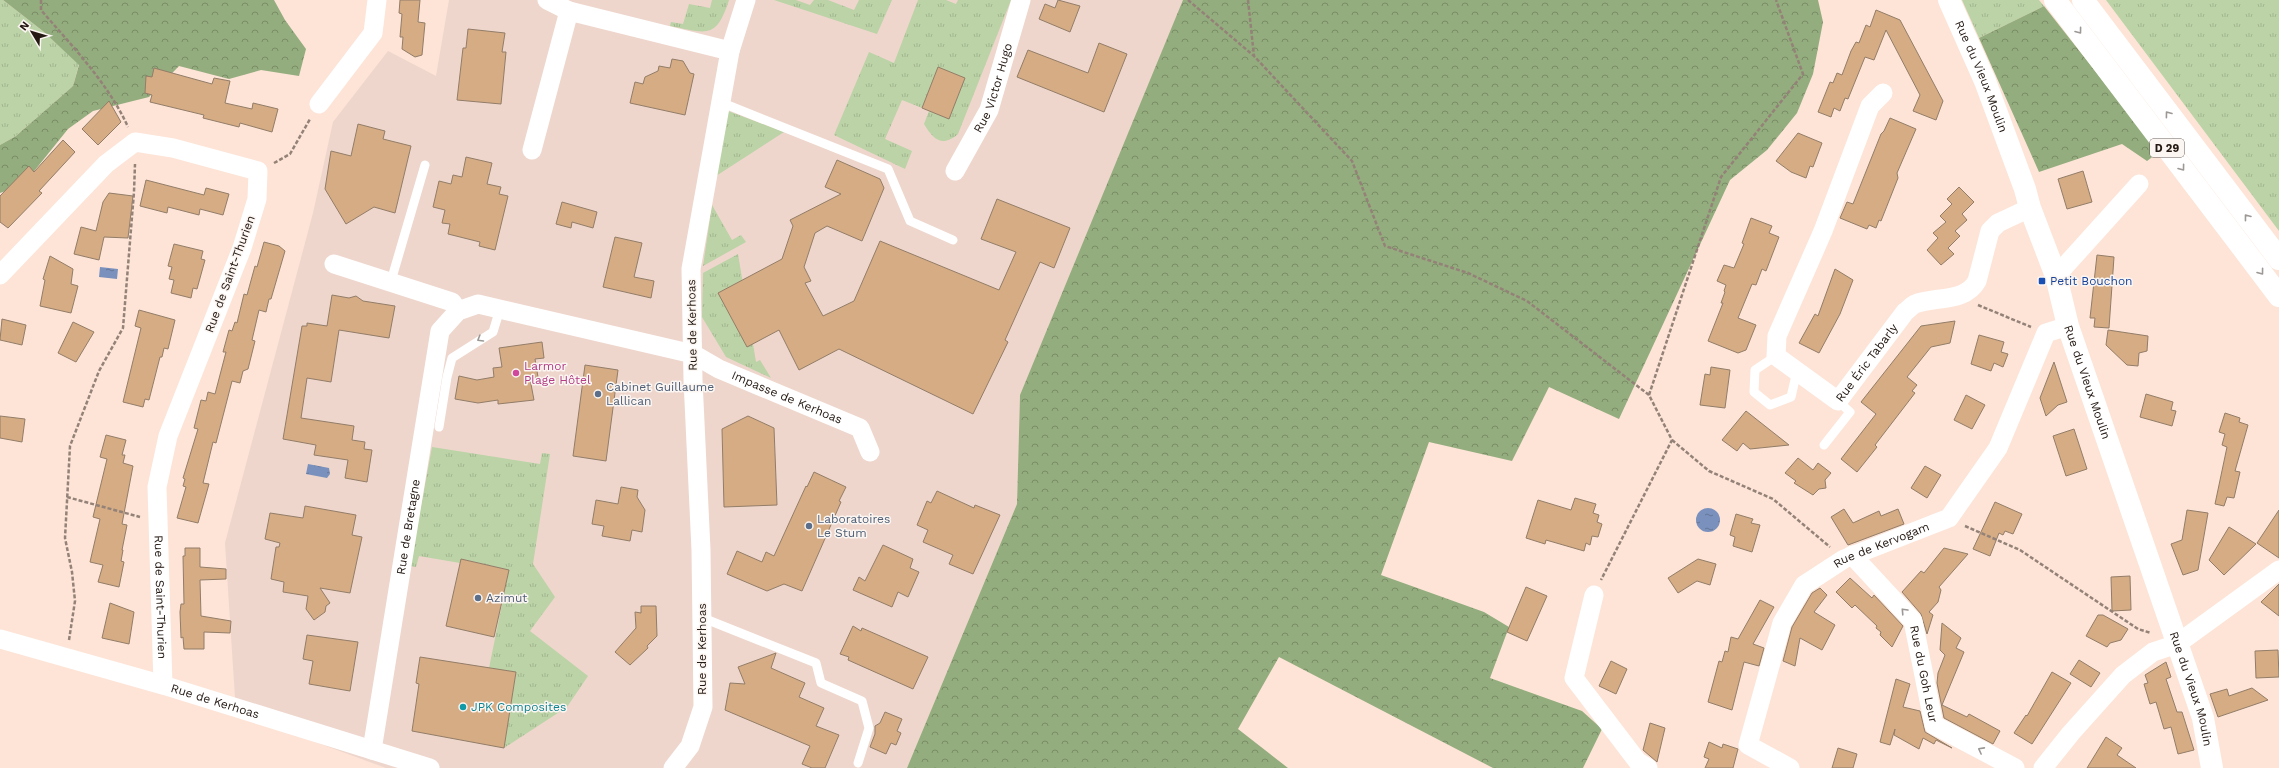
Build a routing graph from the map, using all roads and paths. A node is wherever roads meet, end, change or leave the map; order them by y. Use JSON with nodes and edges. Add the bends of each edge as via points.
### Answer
{"nodes":[{"id":1,"x":41,"y":0,"type":"edge"},
{"id":2,"x":377,"y":0,"type":"edge"},
{"id":3,"x":547,"y":0,"type":"edge"},
{"id":4,"x":746,"y":0,"type":"edge"},
{"id":5,"x":1021,"y":0,"type":"edge"},
{"id":6,"x":1188,"y":0,"type":"edge"},
{"id":7,"x":1248,"y":0,"type":"edge"},
{"id":8,"x":1776,"y":0,"type":"edge"},
{"id":9,"x":1949,"y":0,"type":"edge"},
{"id":10,"x":2055,"y":0,"type":"edge"},
{"id":11,"x":2083,"y":0,"type":"edge"},
{"id":12,"x":569,"y":11,"type":"junction"},
{"id":13,"x":730,"y":51,"type":"junction"},
{"id":14,"x":1254,"y":56,"type":"junction"},
{"id":15,"x":1883,"y":93,"type":"dead end"},
{"id":16,"x":720,"y":102,"type":"junction"},
{"id":17,"x":319,"y":104,"type":"joint"},
{"id":18,"x":135,"y":142,"type":"junction"},
{"id":19,"x":532,"y":150,"type":"dead end"},
{"id":20,"x":425,"y":165,"type":"dead end"},
{"id":21,"x":258,"y":171,"type":"junction"},
{"id":22,"x":955,"y":171,"type":"dead end"},
{"id":23,"x":2139,"y":184,"type":"dead end"},
{"id":24,"x":2030,"y":208,"type":"junction"},
{"id":25,"x":953,"y":240,"type":"dead end"},
{"id":26,"x":2279,"y":259,"type":"edge"},
{"id":27,"x":334,"y":264,"type":"dead end"},
{"id":28,"x":0,"y":275,"type":"edge"},
{"id":29,"x":2056,"y":276,"type":"junction"},
{"id":30,"x":391,"y":281,"type":"junction"},
{"id":31,"x":1956,"y":296,"type":"junction"},
{"id":32,"x":2279,"y":296,"type":"edge"},
{"id":33,"x":500,"y":309,"type":"junction"},
{"id":34,"x":458,"y":311,"type":"junction"},
{"id":35,"x":2068,"y":326,"type":"junction"},
{"id":36,"x":2046,"y":333,"type":"junction"},
{"id":37,"x":693,"y":354,"type":"junction"},
{"id":38,"x":1776,"y":356,"type":"junction"},
{"id":39,"x":1797,"y":371,"type":"junction"},
{"id":40,"x":1649,"y":395,"type":"junction"},
{"id":41,"x":1838,"y":402,"type":"junction"},
{"id":42,"x":440,"y":427,"type":"dead end"},
{"id":43,"x":1672,"y":440,"type":"junction"},
{"id":44,"x":1824,"y":445,"type":"dead end"},
{"id":45,"x":870,"y":452,"type":"dead end"},
{"id":46,"x":67,"y":497,"type":"junction"},
{"id":47,"x":1948,"y":518,"type":"junction"},
{"id":48,"x":158,"y":521,"type":"junction"},
{"id":49,"x":1848,"y":557,"type":"junction"},
{"id":50,"x":2279,"y":570,"type":"edge"},
{"id":51,"x":1594,"y":595,"type":"joint"},
{"id":52,"x":703,"y":618,"type":"junction"},
{"id":53,"x":72,"y":625,"type":"dead end"},
{"id":54,"x":0,"y":639,"type":"edge"},
{"id":55,"x":2177,"y":644,"type":"junction"},
{"id":56,"x":163,"y":685,"type":"junction"},
{"id":57,"x":372,"y":750,"type":"junction"},
{"id":58,"x":858,"y":763,"type":"dead end"},
{"id":59,"x":430,"y":768,"type":"edge"},
{"id":60,"x":673,"y":768,"type":"edge"},
{"id":61,"x":1648,"y":768,"type":"edge"},
{"id":62,"x":1790,"y":768,"type":"edge"},
{"id":63,"x":2015,"y":768,"type":"edge"},
{"id":64,"x":2043,"y":768,"type":"edge"},
{"id":65,"x":2212,"y":768,"type":"edge"}],
"edges":[{"from":1,"to":18,"type":"path","via":[[42,10],[84,59],[123,116]]},
{"from":2,"to":17,"type":"street","via":[[373,33]]},
{"from":3,"to":12,"type":"street"},
{"from":4,"to":13,"type":"street","name":"Rue de Kerhoas"},
{"from":5,"to":22,"type":"street","name":"Rue Victor Hugo","via":[[989,110]]},
{"from":6,"to":14,"type":"path"},
{"from":7,"to":14,"type":"path"},
{"from":8,"to":40,"type":"path","via":[[1803,74],[1721,177]]},
{"from":9,"to":24,"type":"street","name":"Rue du Vieux Moulin","via":[[1985,81]]},
{"from":10,"to":32,"type":"street","number":"D 29","one_way":true},
{"from":26,"to":11,"type":"street","number":"D 29","one_way":true},
{"from":12,"to":13,"type":"street"},
{"from":12,"to":19,"type":"street"},
{"from":13,"to":16,"type":"street","name":"Rue de Kerhoas"},
{"from":14,"to":40,"type":"path","via":[[1352,161],[1385,246],[1468,273],[1527,301]]},
{"from":15,"to":38,"type":"street","via":[[1870,106],[1823,231],[1777,336]]},
{"from":16,"to":25,"type":"lane","via":[[888,169],[910,221]]},
{"from":16,"to":37,"type":"street","name":"Rue de Kerhoas","via":[[691,269]]},
{"from":17,"to":21,"type":"path","via":[[290,154]]},
{"from":18,"to":21,"type":"street","via":[[173,148]]},
{"from":18,"to":28,"type":"street","via":[[106,164]]},
{"from":18,"to":46,"type":"path","via":[[134,192],[123,328],[99,371],[70,446]]},
{"from":20,"to":30,"type":"lane"},
{"from":21,"to":48,"type":"street","name":"Rue de Saint-Thurien","via":[[257,198],[242,248],[168,436],[157,487]]},
{"from":23,"to":29,"type":"street"},
{"from":24,"to":29,"type":"street","name":"Rue du Vieux Moulin"},
{"from":24,"to":31,"type":"street","name":"Rue Éric Tabarly","via":[[1998,223],[1990,231],[1974,288]]},
{"from":27,"to":30,"type":"street"},
{"from":29,"to":35,"type":"street","name":"Rue du Vieux Moulin"},
{"from":30,"to":34,"type":"street","via":[[452,302]]},
{"from":31,"to":36,"type":"path"},
{"from":31,"to":41,"type":"street","name":"Rue Éric Tabarly","via":[[1914,304],[1905,312]]},
{"from":33,"to":34,"type":"street","name":"Rue de Bretagne","via":[[478,304]]},
{"from":33,"to":37,"type":"street","name":"Rue de Bretagne"},
{"from":33,"to":42,"type":"lane","one_way":true,"via":[[493,332],[452,358]]},
{"from":34,"to":57,"type":"street","name":"Rue de Bretagne","via":[[440,331]]},
{"from":35,"to":36,"type":"street"},
{"from":35,"to":55,"type":"street","name":"Rue du Vieux Moulin"},
{"from":36,"to":47,"type":"street","via":[[1998,448]]},
{"from":37,"to":45,"type":"street","name":"Impasse de Kerhoas","via":[[719,368],[860,428]]},
{"from":37,"to":52,"type":"street","name":"Rue de Kerhoas"},
{"from":38,"to":39,"type":"street","name":"Rue Éric Tabarly"},
{"from":38,"to":39,"type":"lane","via":[[1756,370],[1754,392],[1770,405],[1791,397]]},
{"from":39,"to":41,"type":"street","name":"Rue Éric Tabarly"},
{"from":40,"to":43,"type":"path"},
{"from":41,"to":44,"type":"lane","via":[[1850,412]]},
{"from":43,"to":49,"type":"path","via":[[1709,471],[1773,499]]},
{"from":43,"to":51,"type":"path"},
{"from":46,"to":48,"type":"path"},
{"from":46,"to":53,"type":"path","via":[[65,538],[75,601]]},
{"from":47,"to":49,"type":"street","name":"Rue de Kervogam"},
{"from":47,"to":55,"type":"path","via":[[2020,550],[2138,629]]},
{"from":48,"to":56,"type":"street","name":"Rue de Saint-Thurien"},
{"from":49,"to":62,"type":"street","name":"Rue de Kervogam","via":[[1804,585],[1782,623],[1748,745]]},
{"from":63,"to":49,"type":"street","name":"Rue du Goh Leur","one_way":true,"via":[[1934,725],[1913,621]]},
{"from":50,"to":55,"type":"street"},
{"from":51,"to":61,"type":"street","via":[[1574,678],[1638,762]]},
{"from":52,"to":58,"type":"lane","via":[[816,663],[821,683],[862,701],[869,728]]},
{"from":52,"to":60,"type":"street","name":"Rue de Kerhoas","via":[[703,707],[690,746]]},
{"from":54,"to":56,"type":"street","name":"Rue de Kerhoas"},
{"from":55,"to":64,"type":"street","via":[[2153,652],[2123,676]]},
{"from":55,"to":65,"type":"street","name":"Rue du Vieux Moulin","via":[[2203,718]]},
{"from":56,"to":57,"type":"street","name":"Rue de Kerhoas"},
{"from":57,"to":59,"type":"street","name":"Rue de Kerhoas"}]}
